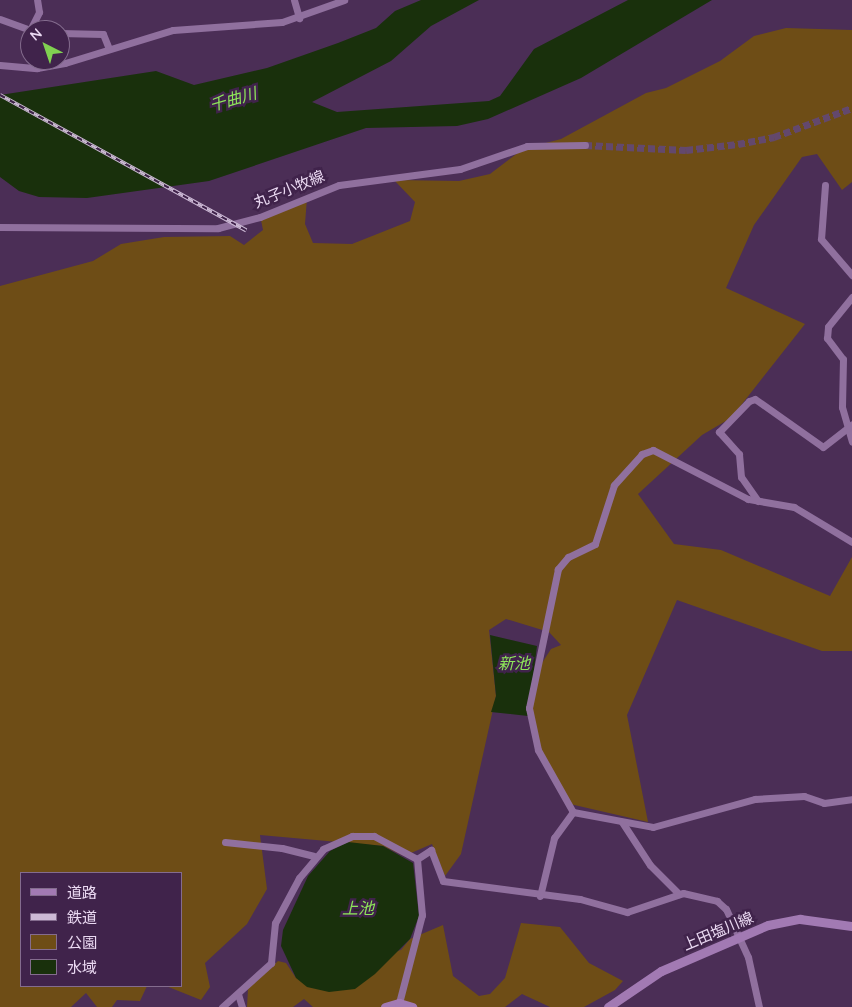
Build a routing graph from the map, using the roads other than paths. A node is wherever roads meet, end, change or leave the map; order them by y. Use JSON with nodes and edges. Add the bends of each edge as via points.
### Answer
{"nodes":[{"id":1,"x":37,"y":0,"type":"edge"},
{"id":2,"x":294,"y":0,"type":"edge"},
{"id":3,"x":340,"y":1,"type":"edge"},
{"id":4,"x":299,"y":18,"type":"junction"},
{"id":5,"x":0,"y":19,"type":"edge"},
{"id":6,"x":35,"y":20,"type":"edge"},
{"id":7,"x":20,"y":26,"type":"edge"},
{"id":8,"x":70,"y":33,"type":"edge"},
{"id":9,"x":109,"y":49,"type":"junction"},
{"id":10,"x":0,"y":65,"type":"edge"},
{"id":11,"x":584,"y":145,"type":"tunnel mouth"},
{"id":12,"x":825,"y":185,"type":"dead end"},
{"id":13,"x":0,"y":227,"type":"edge"},
{"id":14,"x":852,"y":275,"type":"edge"},
{"id":15,"x":852,"y":297,"type":"edge"},
{"id":16,"x":849,"y":425,"type":"edge"},
{"id":17,"x":852,"y":442,"type":"edge"},
{"id":18,"x":758,"y":501,"type":"junction"},
{"id":19,"x":852,"y":542,"type":"edge"},
{"id":20,"x":852,"y":799,"type":"edge"},
{"id":21,"x":573,"y":812,"type":"junction"},
{"id":22,"x":622,"y":822,"type":"junction"},
{"id":23,"x":224,"y":842,"type":"dead end"},
{"id":24,"x":313,"y":856,"type":"junction"},
{"id":25,"x":416,"y":859,"type":"junction"},
{"id":26,"x":679,"y":894,"type":"junction"},
{"id":27,"x":540,"y":896,"type":"junction"},
{"id":28,"x":852,"y":926,"type":"edge"},
{"id":29,"x":738,"y":937,"type":"junction"},
{"id":30,"x":238,"y":994,"type":"junction"},
{"id":31,"x":399,"y":1003,"type":"junction"},
{"id":32,"x":222,"y":1007,"type":"edge"},
{"id":33,"x":242,"y":1007,"type":"edge"},
{"id":34,"x":385,"y":1007,"type":"edge"},
{"id":35,"x":412,"y":1007,"type":"edge"},
{"id":36,"x":608,"y":1007,"type":"edge"},
{"id":37,"x":759,"y":1007,"type":"edge"}],
"edges":[{"from":1,"to":6,"type":"street","via":[[39,12]]},
{"from":2,"to":4,"type":"street"},
{"from":3,"to":4,"type":"street"},
{"from":4,"to":9,"type":"street","via":[[265,25],[173,30]]},
{"from":5,"to":7,"type":"street"},
{"from":8,"to":9,"type":"street","via":[[103,34]]},
{"from":9,"to":10,"type":"street","via":[[37,68]]},
{"from":11,"to":13,"type":"street","name":"丸子小牧線","via":[[527,146],[460,169],[339,184],[242,222],[218,228]]},
{"from":12,"to":14,"type":"street","via":[[821,239]]},
{"from":15,"to":16,"type":"street","via":[[828,327],[827,338],[843,359],[842,407]]},
{"from":16,"to":17,"type":"street"},
{"from":16,"to":18,"type":"street","via":[[822,447],[755,400],[748,401],[719,432],[739,454],[741,476]]},
{"from":18,"to":19,"type":"street","via":[[794,506]]},
{"from":18,"to":21,"type":"street","via":[[738,495],[648,451],[614,485],[595,544],[568,557],[558,569],[540,642],[530,720],[548,772]]},
{"from":20,"to":22,"type":"street","via":[[824,803],[804,796],[755,799],[671,824]]},
{"from":21,"to":22,"type":"street"},
{"from":21,"to":27,"type":"street","via":[[554,838]]},
{"from":22,"to":26,"type":"street","via":[[650,865]]},
{"from":23,"to":24,"type":"street","via":[[282,848]]},
{"from":24,"to":25,"type":"street","via":[[331,844],[362,835],[383,839]]},
{"from":24,"to":30,"type":"street","via":[[276,924],[271,963]]},
{"from":25,"to":27,"type":"street","via":[[431,850],[443,881]]},
{"from":25,"to":31,"type":"street","via":[[422,916]]},
{"from":26,"to":27,"type":"street","via":[[636,912],[580,899]]},
{"from":26,"to":29,"type":"street","via":[[694,894],[722,904]]},
{"from":28,"to":29,"type":"main road","name":"上田塩川線","via":[[790,919]]},
{"from":29,"to":36,"type":"main road","name":"上田塩川線","via":[[642,981]]},
{"from":29,"to":37,"type":"street"},
{"from":30,"to":32,"type":"street"},
{"from":30,"to":33,"type":"street"},
{"from":31,"to":34,"type":"main road"},
{"from":31,"to":35,"type":"main road"}]}
